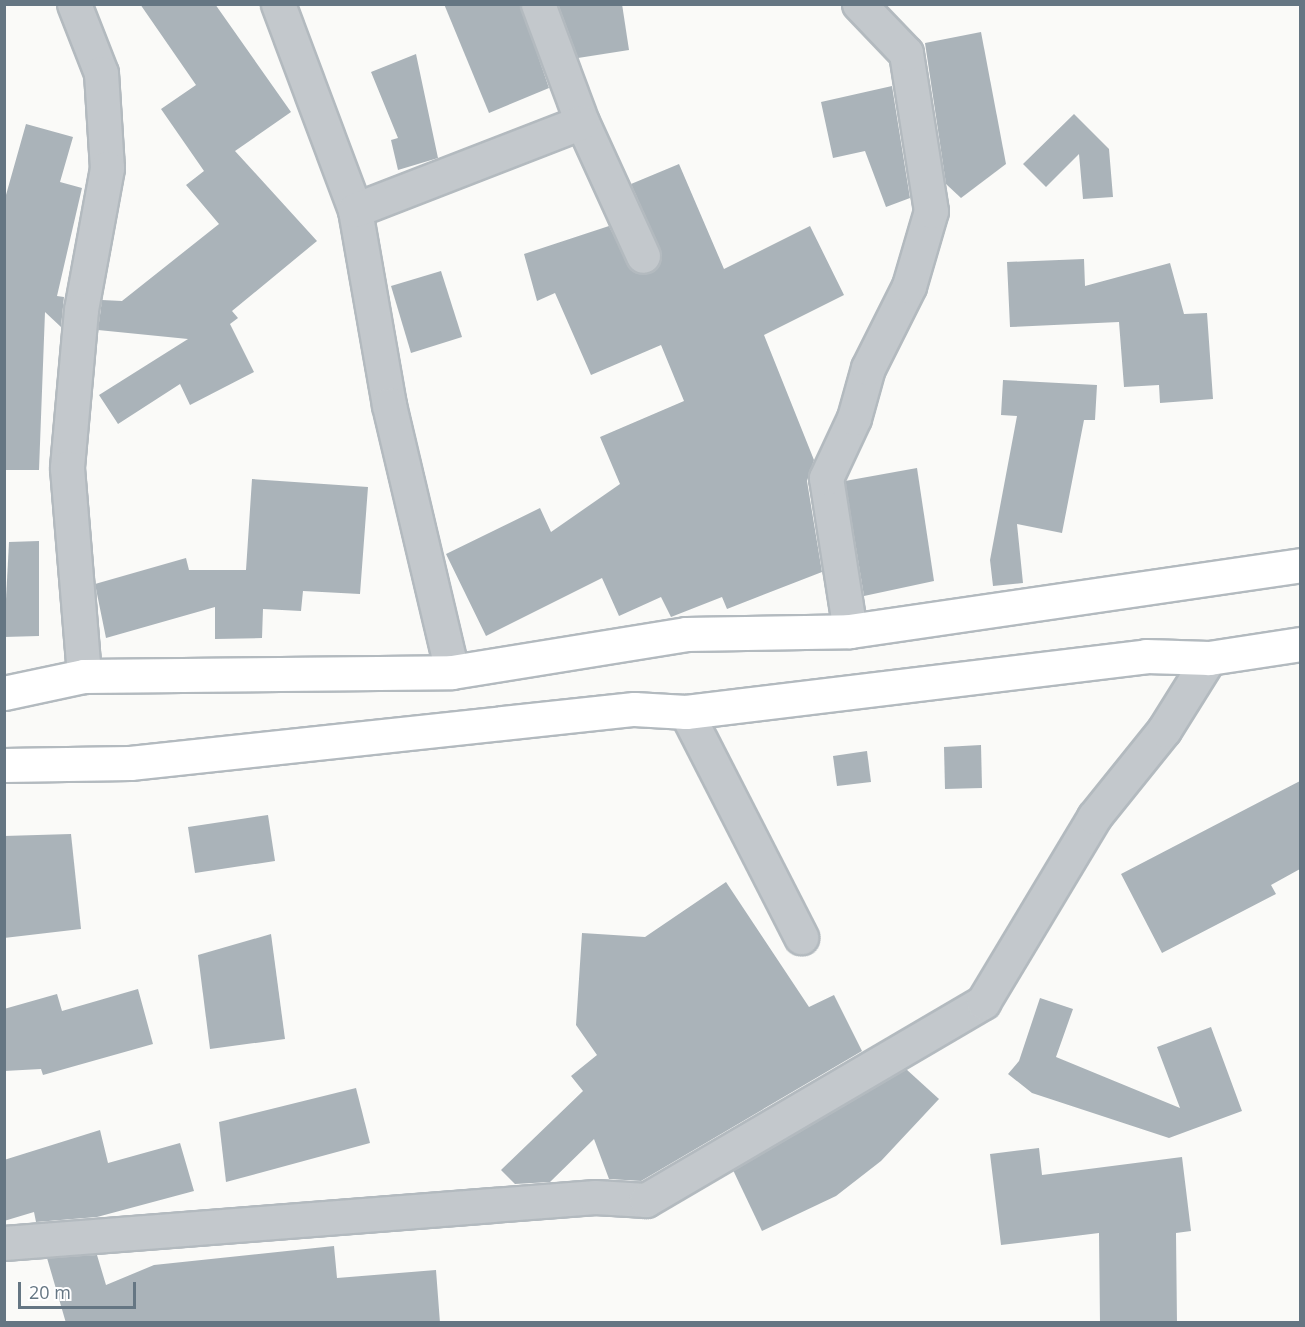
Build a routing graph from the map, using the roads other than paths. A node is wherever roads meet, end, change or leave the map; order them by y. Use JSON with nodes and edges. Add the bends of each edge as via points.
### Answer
{"nodes":[{"id":1,"x":74,"y":4,"type":"edge"},
{"id":2,"x":278,"y":4,"type":"edge"},
{"id":3,"x":538,"y":4,"type":"edge"},
{"id":4,"x":859,"y":4,"type":"edge"},
{"id":5,"x":582,"y":122,"type":"junction"},
{"id":6,"x":355,"y":210,"type":"junction"},
{"id":7,"x":643,"y":256,"type":"dead end"},
{"id":8,"x":1300,"y":565,"type":"edge"},
{"id":9,"x":850,"y":631,"type":"junction"},
{"id":10,"x":1300,"y":644,"type":"edge"},
{"id":11,"x":1209,"y":658,"type":"junction"},
{"id":12,"x":452,"y":672,"type":"junction"},
{"id":13,"x":84,"y":676,"type":"junction"},
{"id":14,"x":4,"y":693,"type":"edge"},
{"id":15,"x":686,"y":712,"type":"junction"},
{"id":16,"x":4,"y":765,"type":"edge"},
{"id":17,"x":801,"y":937,"type":"dead end"},
{"id":18,"x":4,"y":1243,"type":"edge"}],
"edges":[{"from":1,"to":13,"type":"street","via":[[101,73],[107,168],[81,310],[67,468]]},
{"from":2,"to":6,"type":"street"},
{"from":3,"to":5,"type":"street"},
{"from":4,"to":9,"type":"street","via":[[906,53],[931,211],[909,286],[868,368],[854,418],[826,478]]},
{"from":5,"to":6,"type":"street"},
{"from":5,"to":7,"type":"street"},
{"from":6,"to":12,"type":"street","via":[[389,405]]},
{"from":8,"to":9,"type":"main road"},
{"from":9,"to":12,"type":"main road","via":[[686,634]]},
{"from":10,"to":11,"type":"main road"},
{"from":11,"to":15,"type":"main road","via":[[1146,656]]},
{"from":11,"to":18,"type":"street","via":[[1164,730],[1094,817],[983,1002],[646,1200],[595,1197]]},
{"from":12,"to":13,"type":"main road"},
{"from":13,"to":14,"type":"main road"},
{"from":15,"to":16,"type":"main road","via":[[634,709],[130,763]]},
{"from":15,"to":17,"type":"street"}]}
